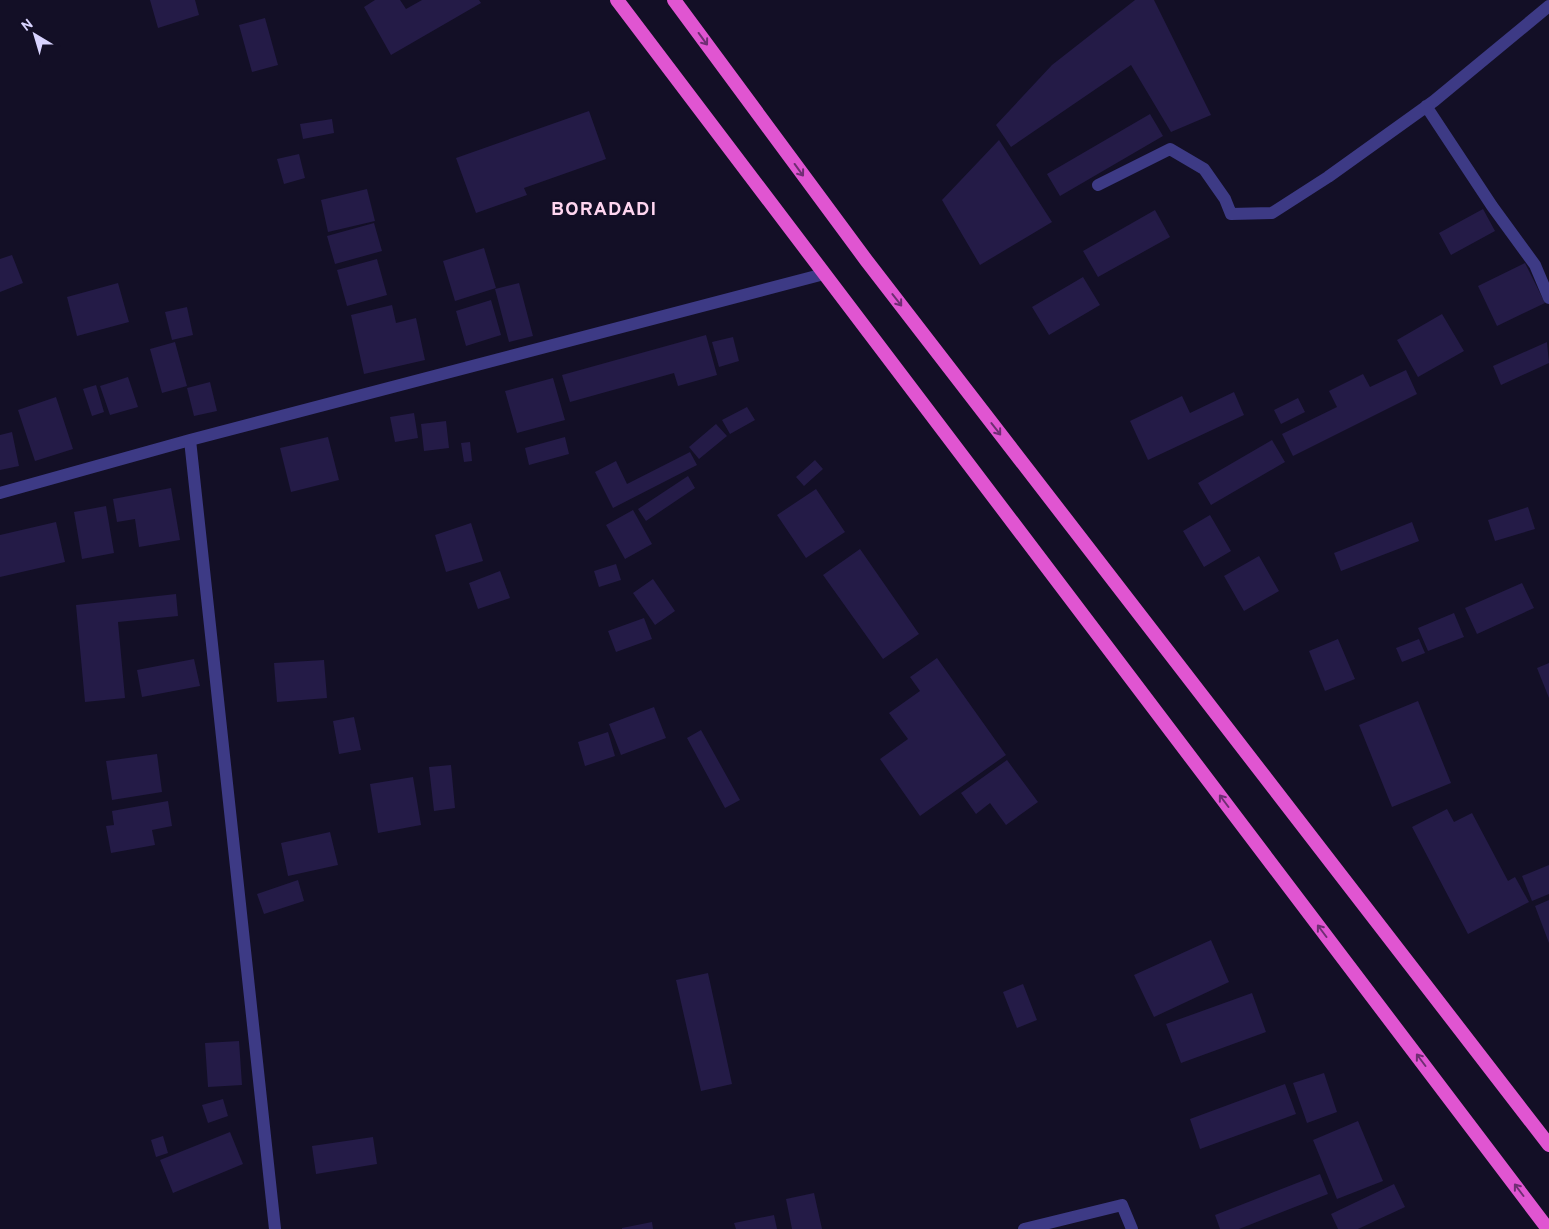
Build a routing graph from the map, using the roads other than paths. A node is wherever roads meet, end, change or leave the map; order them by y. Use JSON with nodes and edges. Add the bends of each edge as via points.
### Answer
{"nodes":[{"id":1,"x":617,"y":0,"type":"edge"},
{"id":2,"x":674,"y":0,"type":"edge"},
{"id":3,"x":1549,"y":6,"type":"edge"},
{"id":4,"x":1426,"y":106,"type":"junction"},
{"id":5,"x":1098,"y":185,"type":"dead end"},
{"id":6,"x":824,"y":274,"type":"junction"},
{"id":7,"x":1549,"y":298,"type":"edge"},
{"id":8,"x":190,"y":440,"type":"junction"},
{"id":9,"x":0,"y":493,"type":"edge"},
{"id":10,"x":1549,"y":1145,"type":"edge"},
{"id":11,"x":276,"y":1229,"type":"edge"},
{"id":12,"x":1024,"y":1229,"type":"edge"},
{"id":13,"x":1132,"y":1229,"type":"edge"},
{"id":14,"x":1548,"y":1229,"type":"edge"}],
"edges":[{"from":1,"to":6,"type":"highway"},
{"from":2,"to":10,"type":"highway","one_way":true,"via":[[878,276]]},
{"from":3,"to":4,"type":"street"},
{"from":4,"to":5,"type":"street","via":[[1272,213],[1231,214],[1225,199],[1204,169],[1170,149]]},
{"from":4,"to":7,"type":"street","via":[[1535,265]]},
{"from":6,"to":8,"type":"street"},
{"from":14,"to":6,"type":"highway","one_way":true},
{"from":8,"to":9,"type":"street"},
{"from":8,"to":11,"type":"street"},
{"from":12,"to":13,"type":"street","via":[[1122,1205]]}]}
